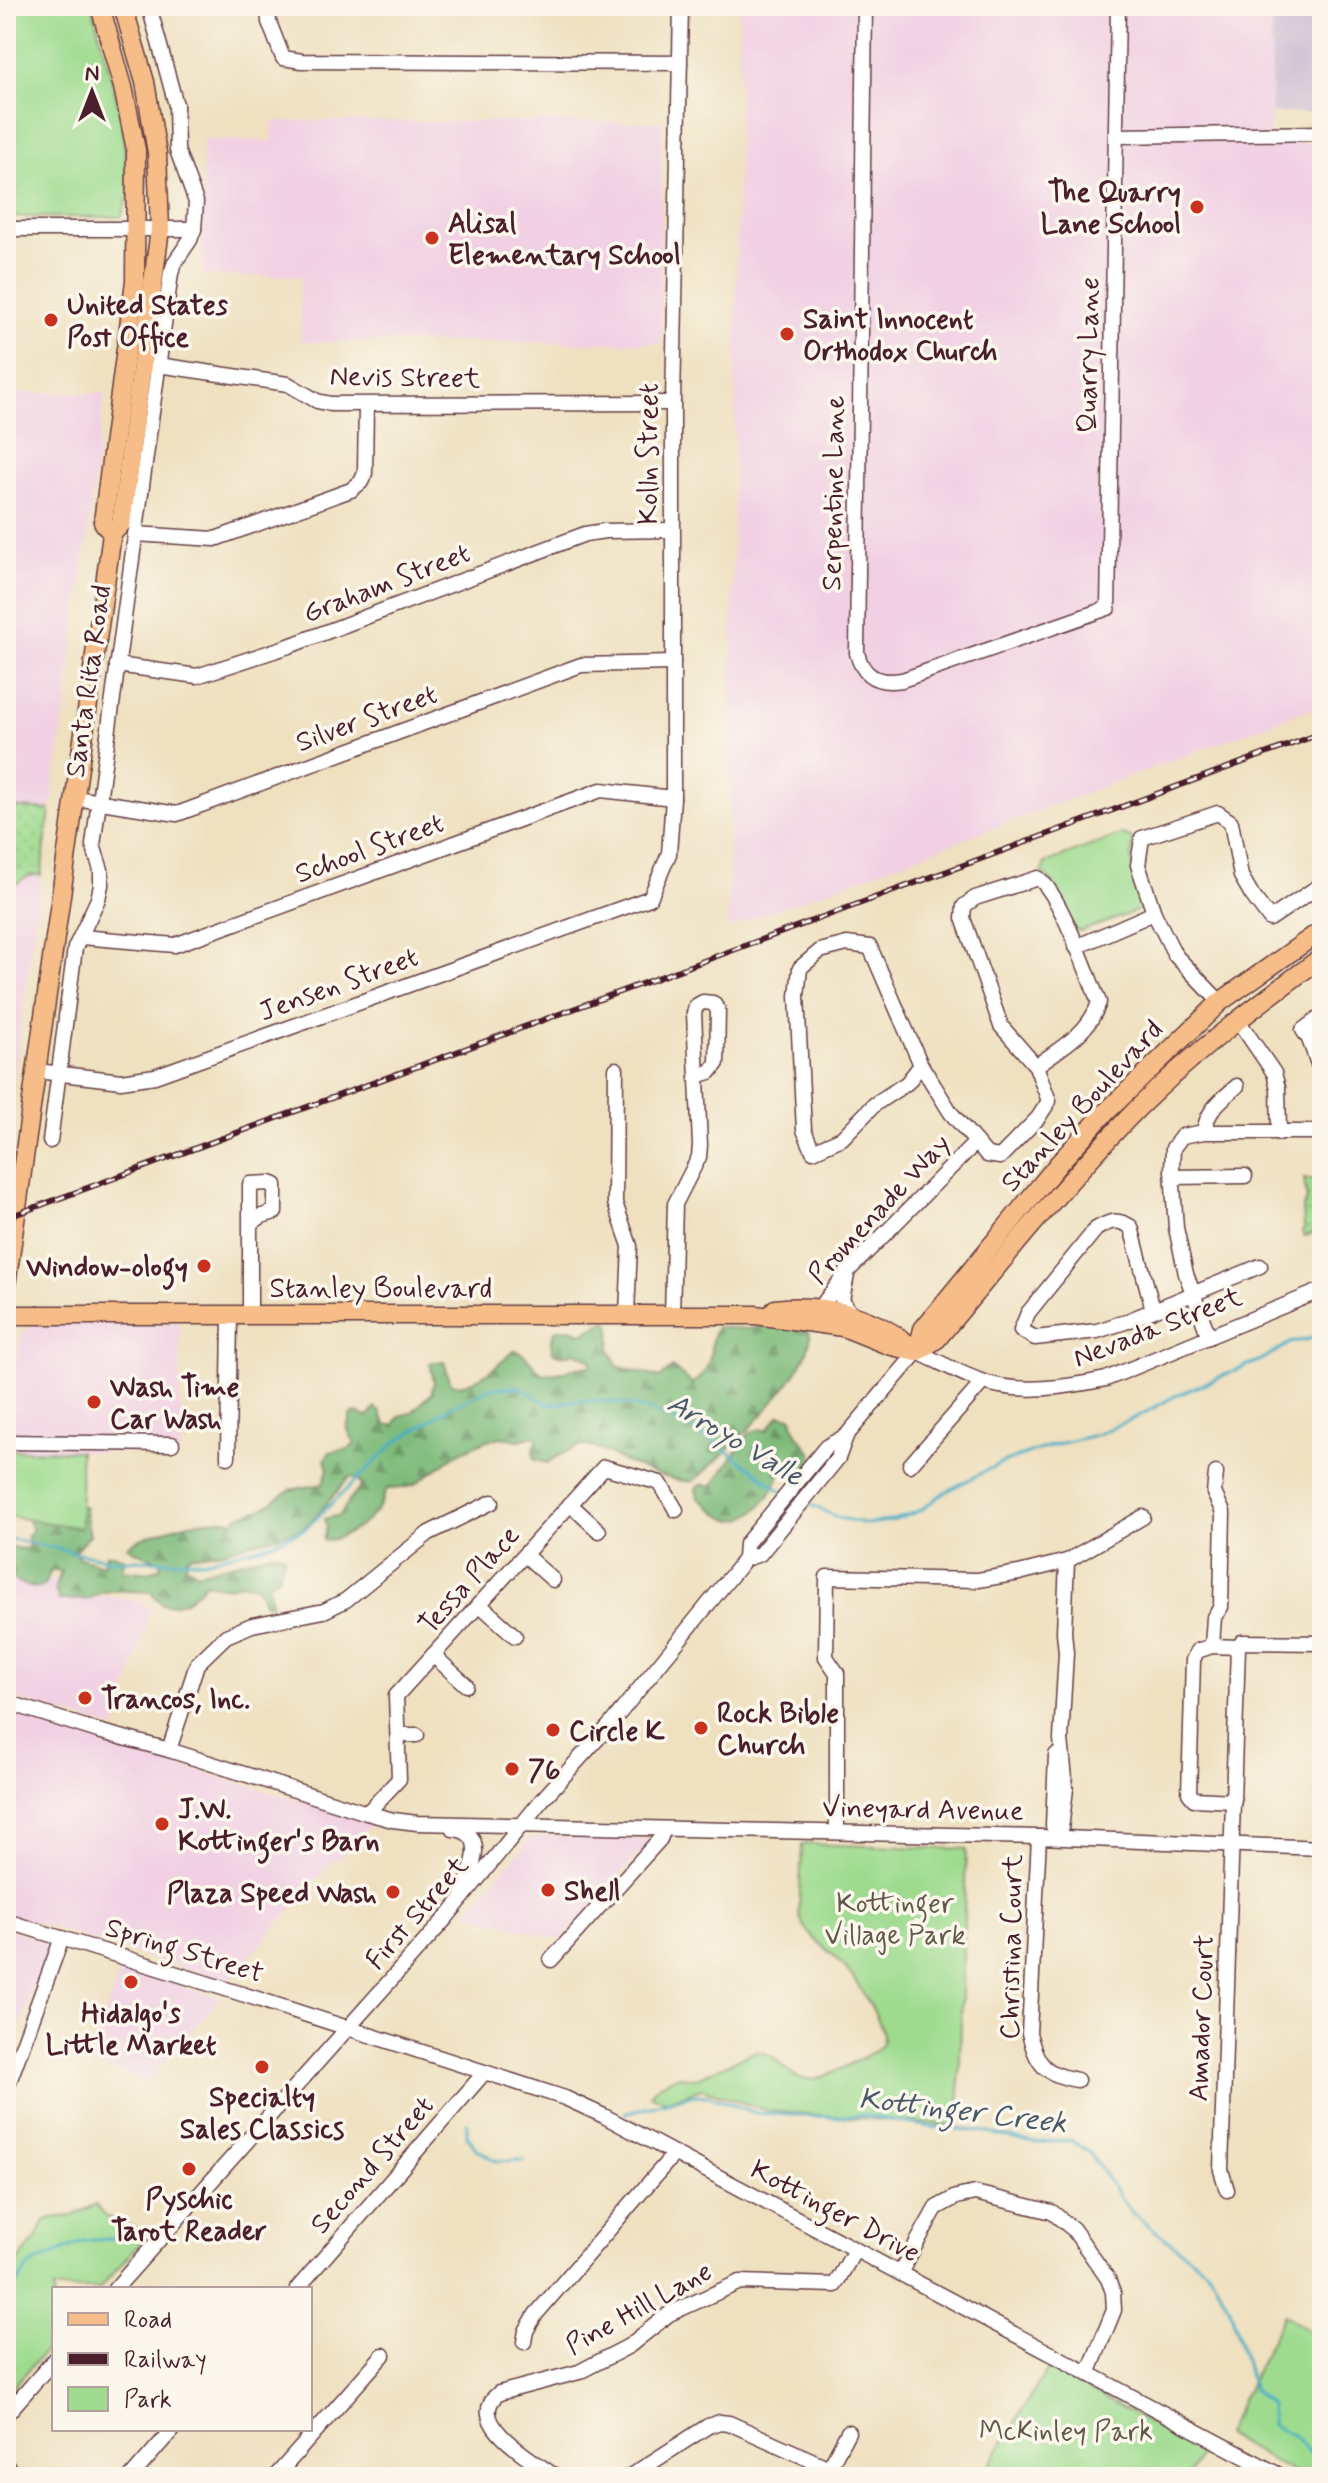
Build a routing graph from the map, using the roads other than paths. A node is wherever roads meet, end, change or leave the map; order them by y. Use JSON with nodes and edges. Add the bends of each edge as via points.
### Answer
{"nodes":[{"id":1,"x":100,"y":6,"type":"edge"},
{"id":2,"x":123,"y":6,"type":"edge"},
{"id":3,"x":149,"y":6,"type":"edge"},
{"id":4,"x":268,"y":6,"type":"edge"},
{"id":5,"x":681,"y":6,"type":"edge"},
{"id":6,"x":865,"y":6,"type":"edge"},
{"id":7,"x":1118,"y":6,"type":"edge"},
{"id":8,"x":680,"y":63,"type":"junction"},
{"id":9,"x":1322,"y":133,"type":"edge"},
{"id":10,"x":1117,"y":136,"type":"junction"},
{"id":11,"x":136,"y":228,"type":"junction"},
{"id":12,"x":6,"y":229,"type":"edge"},
{"id":13,"x":160,"y":229,"type":"junction"},
{"id":14,"x":194,"y":229,"type":"junction"},
{"id":15,"x":151,"y":364,"type":"junction"},
{"id":16,"x":673,"y":403,"type":"junction"},
{"id":17,"x":366,"y":405,"type":"junction"},
{"id":18,"x":111,"y":454,"type":"junction"},
{"id":19,"x":131,"y":457,"type":"junction"},
{"id":20,"x":672,"y":530,"type":"junction"},
{"id":21,"x":112,"y":534,"type":"junction"},
{"id":22,"x":135,"y":534,"type":"junction"},
{"id":23,"x":1108,"y":608,"type":"joint"},
{"id":24,"x":673,"y":663,"type":"junction"},
{"id":25,"x":117,"y":665,"type":"junction"},
{"id":26,"x":76,"y":798,"type":"junction"},
{"id":27,"x":673,"y":798,"type":"junction"},
{"id":28,"x":99,"y":801,"type":"junction"},
{"id":29,"x":1322,"y":884,"type":"edge"},
{"id":30,"x":650,"y":898,"type":"joint"},
{"id":31,"x":1154,"y":913,"type":"junction"},
{"id":32,"x":1322,"y":931,"type":"edge"},
{"id":33,"x":81,"y":937,"type":"junction"},
{"id":34,"x":1076,"y":947,"type":"junction"},
{"id":35,"x":1322,"y":957,"type":"edge"},
{"id":36,"x":1220,"y":1002,"type":"junction"},
{"id":37,"x":1322,"y":1016,"type":"edge"},
{"id":38,"x":1237,"y":1019,"type":"junction"},
{"id":39,"x":921,"y":1065,"type":"junction"},
{"id":40,"x":1036,"y":1066,"type":"junction"},
{"id":41,"x":616,"y":1069,"type":"dead end"},
{"id":42,"x":37,"y":1071,"type":"junction"},
{"id":43,"x":58,"y":1074,"type":"junction"},
{"id":44,"x":1322,"y":1075,"type":"edge"},
{"id":45,"x":697,"y":1076,"type":"dead end"},
{"id":46,"x":1237,"y":1086,"type":"dead end"},
{"id":47,"x":1140,"y":1106,"type":"junction"},
{"id":48,"x":1204,"y":1132,"type":"junction"},
{"id":49,"x":1322,"y":1132,"type":"edge"},
{"id":50,"x":1279,"y":1133,"type":"junction"},
{"id":51,"x":50,"y":1141,"type":"dead end"},
{"id":52,"x":976,"y":1142,"type":"junction"},
{"id":53,"x":1245,"y":1176,"type":"dead end"},
{"id":54,"x":1173,"y":1177,"type":"junction"},
{"id":55,"x":250,"y":1224,"type":"dead end"},
{"id":56,"x":1260,"y":1266,"type":"dead end"},
{"id":57,"x":848,"y":1271,"type":"junction"},
{"id":58,"x":6,"y":1285,"type":"edge"},
{"id":59,"x":1322,"y":1290,"type":"edge"},
{"id":60,"x":1193,"y":1294,"type":"junction"},
{"id":61,"x":820,"y":1308,"type":"junction"},
{"id":62,"x":1153,"y":1310,"type":"junction"},
{"id":63,"x":627,"y":1314,"type":"junction"},
{"id":64,"x":851,"y":1314,"type":"junction"},
{"id":65,"x":6,"y":1315,"type":"edge"},
{"id":66,"x":230,"y":1315,"type":"junction"},
{"id":67,"x":250,"y":1315,"type":"junction"},
{"id":68,"x":672,"y":1315,"type":"junction"},
{"id":69,"x":756,"y":1315,"type":"junction"},
{"id":70,"x":1209,"y":1337,"type":"junction"},
{"id":71,"x":917,"y":1352,"type":"junction"},
{"id":72,"x":983,"y":1382,"type":"junction"},
{"id":73,"x":846,"y":1436,"type":"junction"},
{"id":74,"x":6,"y":1442,"type":"edge"},
{"id":75,"x":172,"y":1444,"type":"dead end"},
{"id":76,"x":228,"y":1457,"type":"dead end"},
{"id":77,"x":910,"y":1465,"type":"dead end"},
{"id":78,"x":1216,"y":1473,"type":"dead end"},
{"id":79,"x":492,"y":1502,"type":"dead end"},
{"id":80,"x":570,"y":1504,"type":"junction"},
{"id":81,"x":676,"y":1510,"type":"dead end"},
{"id":82,"x":1143,"y":1517,"type":"dead end"},
{"id":83,"x":599,"y":1531,"type":"dead end"},
{"id":84,"x":525,"y":1555,"type":"junction"},
{"id":85,"x":745,"y":1559,"type":"junction"},
{"id":86,"x":1067,"y":1561,"type":"junction"},
{"id":87,"x":553,"y":1580,"type":"dead end"},
{"id":88,"x":479,"y":1604,"type":"junction"},
{"id":89,"x":515,"y":1636,"type":"dead end"},
{"id":90,"x":1322,"y":1643,"type":"edge"},
{"id":91,"x":1240,"y":1644,"type":"junction"},
{"id":92,"x":1212,"y":1646,"type":"junction"},
{"id":93,"x":433,"y":1655,"type":"junction"},
{"id":94,"x":466,"y":1685,"type":"dead end"},
{"id":95,"x":6,"y":1702,"type":"edge"},
{"id":96,"x":398,"y":1735,"type":"junction"},
{"id":97,"x":417,"y":1735,"type":"dead end"},
{"id":98,"x":169,"y":1750,"type":"junction"},
{"id":99,"x":1234,"y":1801,"type":"junction"},
{"id":100,"x":374,"y":1814,"type":"junction"},
{"id":101,"x":422,"y":1823,"type":"junction"},
{"id":102,"x":523,"y":1825,"type":"junction"},
{"id":103,"x":664,"y":1829,"type":"junction"},
{"id":104,"x":837,"y":1832,"type":"junction"},
{"id":105,"x":1051,"y":1837,"type":"junction"},
{"id":106,"x":1231,"y":1845,"type":"junction"},
{"id":107,"x":1322,"y":1848,"type":"edge"},
{"id":108,"x":460,"y":1900,"type":"junction"},
{"id":109,"x":6,"y":1921,"type":"edge"},
{"id":110,"x":62,"y":1938,"type":"junction"},
{"id":111,"x":551,"y":1960,"type":"dead end"},
{"id":112,"x":348,"y":2028,"type":"junction"},
{"id":113,"x":484,"y":2073,"type":"junction"},
{"id":114,"x":1077,"y":2080,"type":"dead end"},
{"id":115,"x":6,"y":2090,"type":"edge"},
{"id":116,"x":674,"y":2154,"type":"junction"},
{"id":117,"x":1227,"y":2190,"type":"dead end"},
{"id":118,"x":855,"y":2250,"type":"junction"},
{"id":119,"x":900,"y":2273,"type":"junction"},
{"id":120,"x":118,"y":2287,"type":"edge"},
{"id":121,"x":299,"y":2287,"type":"edge"},
{"id":122,"x":524,"y":2342,"type":"dead end"},
{"id":123,"x":383,"y":2355,"type":"dead end"},
{"id":124,"x":52,"y":2362,"type":"edge"},
{"id":125,"x":1088,"y":2374,"type":"junction"},
{"id":126,"x":6,"y":2415,"type":"edge"},
{"id":127,"x":171,"y":2431,"type":"edge"},
{"id":128,"x":848,"y":2432,"type":"dead end"},
{"id":129,"x":6,"y":2466,"type":"edge"},
{"id":130,"x":1262,"y":2472,"type":"edge"},
{"id":131,"x":825,"y":2473,"type":"edge"},
{"id":132,"x":18,"y":2477,"type":"edge"},
{"id":133,"x":131,"y":2477,"type":"edge"},
{"id":134,"x":275,"y":2477,"type":"edge"},
{"id":135,"x":556,"y":2477,"type":"edge"},
{"id":136,"x":629,"y":2477,"type":"edge"},
{"id":137,"x":1283,"y":2477,"type":"edge"}],
"edges":[{"from":1,"to":11,"type":"main road","name":"Santa Rita Road","via":[[136,150]]},
{"from":2,"to":13,"type":"main road","name":"Santa Rita Road","via":[[145,82],[157,153]]},
{"from":3,"to":14,"type":"street","via":[[176,105],[177,150],[196,202]]},
{"from":4,"to":8,"type":"street","via":[[283,58],[302,61]]},
{"from":5,"to":8,"type":"street","name":"Kolln Street"},
{"from":6,"to":23,"type":"street","name":"Serpentine Lane","via":[[860,665],[868,676],[885,683],[902,680]]},
{"from":7,"to":10,"type":"street","name":"Quarry Lane"},
{"from":8,"to":16,"type":"street","name":"Kolln Street"},
{"from":9,"to":10,"type":"street"},
{"from":10,"to":23,"type":"street","name":"Quarry Lane"},
{"from":11,"to":12,"type":"street"},
{"from":11,"to":13,"type":"street"},
{"from":11,"to":18,"type":"main road","name":"Santa Rita Road","via":[[135,281]]},
{"from":13,"to":14,"type":"street"},
{"from":13,"to":15,"type":"main road","name":"Santa Rita Road"},
{"from":14,"to":15,"type":"street","name":"Santa Rita Road","via":[[171,273]]},
{"from":15,"to":17,"type":"street","name":"Nevis Street","via":[[288,384],[317,401]]},
{"from":15,"to":19,"type":"main road","name":"Santa Rita Road"},
{"from":15,"to":22,"type":"street","name":"Santa Rita Road"},
{"from":16,"to":17,"type":"street","name":"Nevis Street"},
{"from":16,"to":20,"type":"street","name":"Kolln Street"},
{"from":17,"to":22,"type":"street","via":[[365,473],[351,490],[215,539]]},
{"from":18,"to":19,"type":"main road"},
{"from":18,"to":21,"type":"main road","name":"Santa Rita Road","via":[[103,522]]},
{"from":19,"to":21,"type":"main road","name":"Santa Rita Road","via":[[121,524]]},
{"from":20,"to":24,"type":"street","name":"Kolln Street"},
{"from":20,"to":25,"type":"street","name":"Graham Street","via":[[585,534],[197,676]]},
{"from":21,"to":26,"type":"main road","name":"Santa Rita Road"},
{"from":22,"to":25,"type":"street","name":"Santa Rita Road"},
{"from":24,"to":27,"type":"street","name":"Kolln Street"},
{"from":24,"to":28,"type":"street","name":"Silver Street","via":[[581,665],[177,814]]},
{"from":25,"to":28,"type":"street","name":"Santa Rita Road"},
{"from":26,"to":28,"type":"street","name":"Silver Street"},
{"from":26,"to":42,"type":"main road","name":"Santa Rita Road"},
{"from":27,"to":30,"type":"street","name":"Kolln Street","via":[[669,854]]},
{"from":27,"to":33,"type":"street","name":"School Street","via":[[601,790],[175,945]]},
{"from":28,"to":33,"type":"street","name":"Santa Rita Road","via":[[93,845],[101,885]]},
{"from":29,"to":31,"type":"street","via":[[1270,919],[1241,876],[1231,822],[1218,813],[1142,838],[1138,865]]},
{"from":30,"to":43,"type":"street","name":"Jensen Street","via":[[155,1076],[121,1081]]},
{"from":31,"to":34,"type":"street"},
{"from":31,"to":36,"type":"street","via":[[1175,955]]},
{"from":32,"to":36,"type":"main road","name":"Stanley Boulevard"},
{"from":32,"to":38,"type":"main road","via":[[1242,1000]]},
{"from":33,"to":43,"type":"street","name":"Santa Rita Road","via":[[75,948]]},
{"from":34,"to":40,"type":"street","via":[[1099,1002],[1095,1015],[1078,1037]]},
{"from":34,"to":40,"type":"street","via":[[1047,884],[1038,878],[964,906],[963,918],[1001,1026]]},
{"from":35,"to":38,"type":"main road","name":"Stanley Boulevard"},
{"from":36,"to":47,"type":"main road","via":[[1213,1024],[1156,1078]]},
{"from":36,"to":71,"type":"main road","name":"Stanley Boulevard","via":[[1059,1163],[923,1329]]},
{"from":37,"to":44,"type":"street","via":[[1303,1030]]},
{"from":38,"to":47,"type":"main road","name":"Stanley Boulevard"},
{"from":38,"to":50,"type":"street","via":[[1274,1073]]},
{"from":39,"to":39,"type":"street","via":[[870,947],[847,944],[820,951],[800,968],[804,1130],[813,1151],[842,1138]]},
{"from":39,"to":52,"type":"street"},
{"from":40,"to":52,"type":"street","name":"Promenade Way","via":[[1049,1101],[1038,1118],[1000,1157],[987,1155]]},
{"from":41,"to":63,"type":"street","via":[[615,1203],[630,1246]]},
{"from":42,"to":43,"type":"street","name":"Jensen Street"},
{"from":42,"to":58,"type":"main road","name":"Santa Rita Road"},
{"from":43,"to":51,"type":"street","name":"Santa Rita Road"},
{"from":45,"to":68,"type":"street","via":[[699,1157],[675,1204]]},
{"from":46,"to":48,"type":"street","via":[[1211,1109]]},
{"from":47,"to":71,"type":"main road","name":"Stanley Boulevard","via":[[1056,1196],[937,1339]]},
{"from":48,"to":50,"type":"street"},
{"from":48,"to":54,"type":"street","via":[[1182,1136],[1173,1148]]},
{"from":49,"to":50,"type":"street"},
{"from":52,"to":57,"type":"street","name":"Promenade Way"},
{"from":53,"to":54,"type":"street"},
{"from":54,"to":60,"type":"street","via":[[1176,1228]]},
{"from":55,"to":67,"type":"street"},
{"from":56,"to":60,"type":"street"},
{"from":57,"to":61,"type":"street","name":"Promenade Way"},
{"from":57,"to":64,"type":"street","via":[[842,1300]]},
{"from":59,"to":70,"type":"street","name":"Nevada Street"},
{"from":60,"to":62,"type":"street"},
{"from":60,"to":70,"type":"street"},
{"from":61,"to":64,"type":"main road","name":"Stanley Boulevard"},
{"from":61,"to":69,"type":"main road","name":"Stanley Boulevard"},
{"from":62,"to":62,"type":"street","via":[[1097,1331],[1035,1338],[1021,1330],[1028,1313],[1096,1229],[1109,1221],[1131,1227]]},
{"from":63,"to":67,"type":"main road","name":"Stanley Boulevard"},
{"from":63,"to":68,"type":"main road","name":"Stanley Boulevard"},
{"from":64,"to":71,"type":"main road","name":"Stanley Boulevard","via":[[896,1333]]},
{"from":65,"to":66,"type":"main road","name":"Stanley Boulevard"},
{"from":66,"to":67,"type":"main road","name":"Stanley Boulevard"},
{"from":66,"to":76,"type":"street"},
{"from":68,"to":69,"type":"main road","name":"Stanley Boulevard"},
{"from":69,"to":71,"type":"main road","name":"Stanley Boulevard","via":[[843,1327]]},
{"from":70,"to":72,"type":"street","name":"Nevada Street","via":[[1106,1379],[1071,1387]]},
{"from":71,"to":72,"type":"street","name":"Nevada Street"},
{"from":71,"to":73,"type":"street"},
{"from":72,"to":77,"type":"street"},
{"from":73,"to":85,"type":"street","via":[[838,1458],[760,1554]]},
{"from":73,"to":85,"type":"street","via":[[826,1447],[746,1544]]},
{"from":74,"to":75,"type":"street"},
{"from":78,"to":92,"type":"street","via":[[1214,1493],[1223,1512],[1222,1592]]},
{"from":79,"to":98,"type":"street","via":[[429,1533],[346,1600],[324,1611],[252,1625],[226,1636],[197,1664]]},
{"from":80,"to":81,"type":"street","name":"Tessa Place","via":[[604,1467],[660,1483]]},
{"from":80,"to":83,"type":"street"},
{"from":80,"to":84,"type":"street","name":"Tessa Place"},
{"from":82,"to":86,"type":"street"},
{"from":84,"to":87,"type":"street"},
{"from":84,"to":88,"type":"street","name":"Tessa Place"},
{"from":85,"to":102,"type":"street","name":"First Street"},
{"from":86,"to":104,"type":"street","via":[[978,1580],[827,1577],[826,1657],[837,1673]]},
{"from":86,"to":105,"type":"street","name":"Christina Court","via":[[1061,1739],[1066,1789]]},
{"from":88,"to":89,"type":"street"},
{"from":88,"to":93,"type":"street","name":"Tessa Place"},
{"from":90,"to":91,"type":"street"},
{"from":91,"to":92,"type":"street"},
{"from":91,"to":99,"type":"street","name":"Amador Court"},
{"from":92,"to":99,"type":"street","via":[[1197,1651],[1193,1660],[1189,1793],[1194,1799]]},
{"from":93,"to":94,"type":"street"},
{"from":93,"to":96,"type":"street","name":"Tessa Place","via":[[396,1696]]},
{"from":95,"to":98,"type":"street"},
{"from":96,"to":97,"type":"street"},
{"from":96,"to":100,"type":"street","name":"Tessa Place","via":[[399,1779]]},
{"from":98,"to":100,"type":"street"},
{"from":99,"to":106,"type":"street","name":"Amador Court"},
{"from":100,"to":101,"type":"street"},
{"from":101,"to":102,"type":"street","name":"Vineyard Avenue"},
{"from":101,"to":108,"type":"street","via":[[460,1829],[473,1838],[475,1855]]},
{"from":102,"to":103,"type":"street","name":"Vineyard Avenue"},
{"from":102,"to":108,"type":"street","name":"First Street"},
{"from":103,"to":104,"type":"street","name":"Vineyard Avenue"},
{"from":103,"to":111,"type":"street"},
{"from":104,"to":105,"type":"street","name":"Vineyard Avenue"},
{"from":105,"to":106,"type":"street","name":"Vineyard Avenue"},
{"from":105,"to":114,"type":"street","name":"Christina Court","via":[[1029,2033],[1035,2058],[1056,2076]]},
{"from":106,"to":107,"type":"street","name":"Vineyard Avenue"},
{"from":106,"to":117,"type":"street","name":"Amador Court","via":[[1221,2170]]},
{"from":108,"to":112,"type":"street","name":"First Street"},
{"from":109,"to":110,"type":"street","name":"Spring Street"},
{"from":110,"to":112,"type":"street","name":"Spring Street"},
{"from":110,"to":115,"type":"street"},
{"from":112,"to":113,"type":"street","name":"Kottinger Drive"},
{"from":112,"to":120,"type":"street","name":"First Street"},
{"from":113,"to":116,"type":"street","name":"Kottinger Drive","via":[[565,2098]]},
{"from":113,"to":121,"type":"street","name":"Second Street"},
{"from":116,"to":118,"type":"street","name":"Kottinger Drive"},
{"from":116,"to":122,"type":"street","via":[[536,2314]]},
{"from":118,"to":119,"type":"street","name":"Kottinger Drive"},
{"from":118,"to":135,"type":"street","name":"Pine Hill Lane","via":[[835,2285],[740,2282],[669,2314],[629,2346],[579,2372],[490,2400],[490,2423],[499,2435]]},
{"from":119,"to":125,"type":"street","name":"Kottinger Drive"},
{"from":119,"to":125,"type":"street","via":[[936,2208],[956,2197],[975,2193],[1052,2212],[1073,2229],[1113,2292],[1114,2310]]},
{"from":123,"to":134,"type":"street"},
{"from":124,"to":126,"type":"street"},
{"from":125,"to":130,"type":"street","name":"Kottinger Drive"},
{"from":127,"to":133,"type":"street"},
{"from":128,"to":131,"type":"street"},
{"from":129,"to":132,"type":"street"},
{"from":130,"to":137,"type":"street","name":"Kottinger Drive"},
{"from":131,"to":136,"type":"street","via":[[720,2422]]}]}
